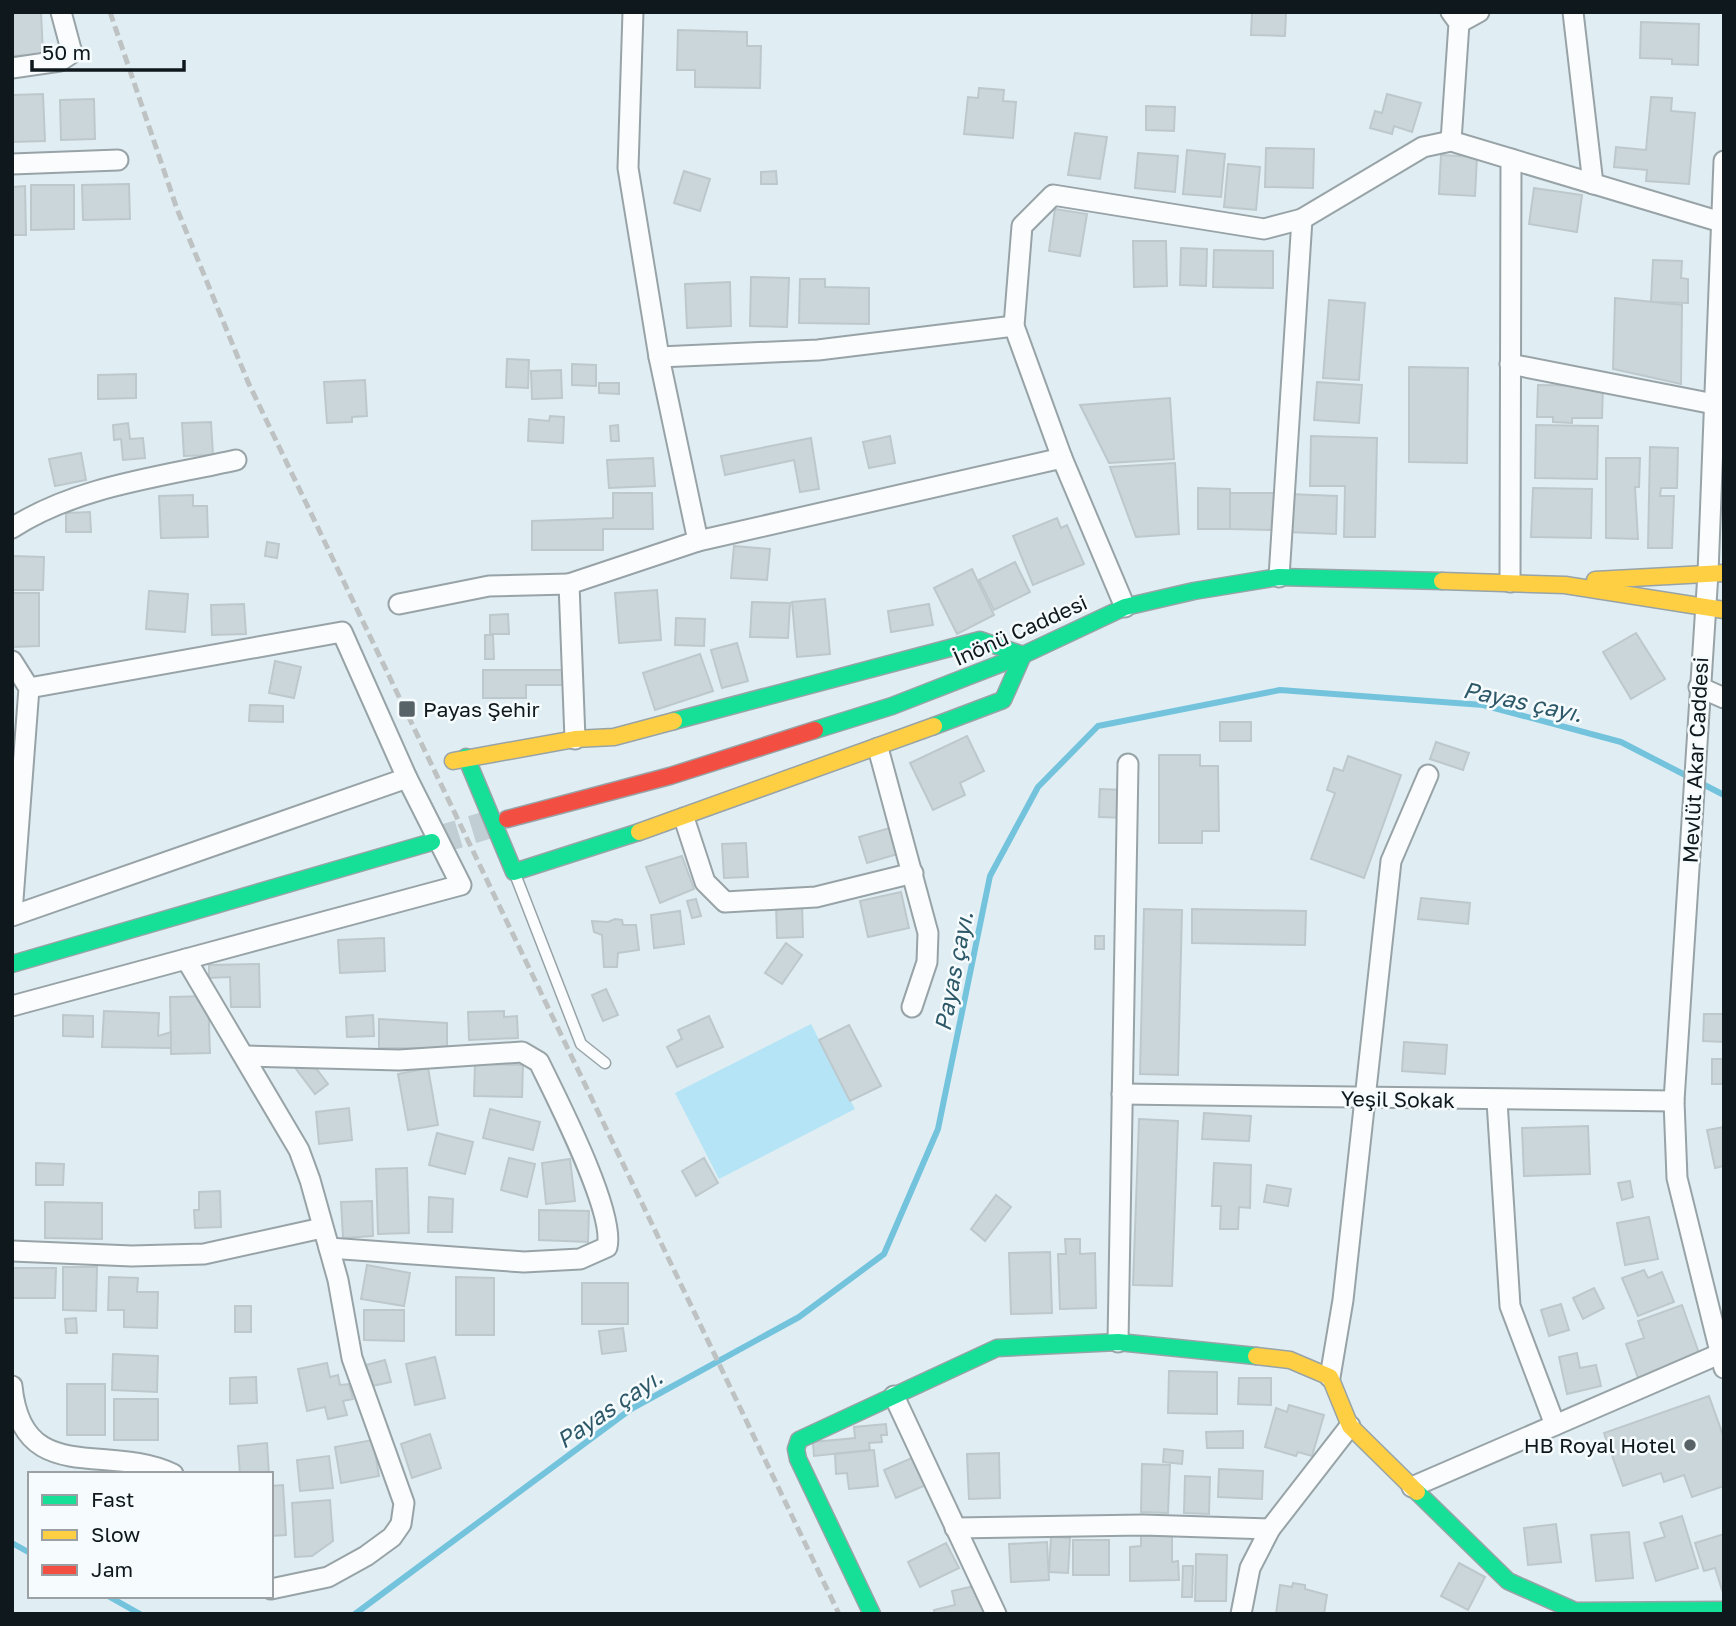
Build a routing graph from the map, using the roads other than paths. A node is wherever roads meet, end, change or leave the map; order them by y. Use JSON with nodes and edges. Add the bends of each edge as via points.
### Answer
{"nodes":[{"id":1,"x":61,"y":12,"type":"edge"},
{"id":2,"x":633,"y":12,"type":"edge"},
{"id":3,"x":1479,"y":12,"type":"edge"},
{"id":4,"x":1573,"y":12,"type":"edge"},
{"id":5,"x":1455,"y":18,"type":"edge"},
{"id":6,"x":12,"y":68,"type":"edge"},
{"id":7,"x":1451,"y":141,"type":"junction"},
{"id":8,"x":1511,"y":159,"type":"junction"},
{"id":9,"x":118,"y":160,"type":"dead end"},
{"id":10,"x":1724,"y":161,"type":"edge"},
{"id":11,"x":12,"y":164,"type":"edge"},
{"id":12,"x":1593,"y":184,"type":"junction"},
{"id":13,"x":1302,"y":219,"type":"junction"},
{"id":14,"x":1721,"y":222,"type":"junction"},
{"id":15,"x":1014,"y":326,"type":"junction"},
{"id":16,"x":659,"y":357,"type":"junction"},
{"id":17,"x":1510,"y":364,"type":"junction"},
{"id":18,"x":1719,"y":368,"type":"edge"},
{"id":19,"x":1714,"y":404,"type":"junction"},
{"id":20,"x":1062,"y":458,"type":"junction"},
{"id":21,"x":236,"y":460,"type":"dead end"},
{"id":22,"x":12,"y":528,"type":"edge"},
{"id":23,"x":698,"y":541,"type":"junction"},
{"id":24,"x":1716,"y":573,"type":"edge"},
{"id":25,"x":1279,"y":577,"type":"junction"},
{"id":26,"x":1510,"y":582,"type":"junction"},
{"id":27,"x":569,"y":584,"type":"junction"},
{"id":28,"x":1565,"y":584,"type":"junction"},
{"id":29,"x":399,"y":604,"type":"dead end"},
{"id":30,"x":1125,"y":607,"type":"junction"},
{"id":31,"x":1703,"y":609,"type":"junction"},
{"id":32,"x":1724,"y":610,"type":"edge"},
{"id":33,"x":1023,"y":655,"type":"junction"},
{"id":34,"x":12,"y":662,"type":"edge"},
{"id":35,"x":1699,"y":687,"type":"junction"},
{"id":36,"x":29,"y":688,"type":"junction"},
{"id":37,"x":1724,"y":698,"type":"edge"},
{"id":38,"x":575,"y":739,"type":"junction"},
{"id":39,"x":877,"y":748,"type":"junction"},
{"id":40,"x":1128,"y":764,"type":"dead end"},
{"id":41,"x":1427,"y":775,"type":"dead end"},
{"id":42,"x":407,"y":778,"type":"junction"},
{"id":43,"x":684,"y":818,"type":"junction"},
{"id":44,"x":507,"y":819,"type":"tunnel mouth"},
{"id":45,"x":432,"y":842,"type":"tunnel mouth"},
{"id":46,"x":514,"y":872,"type":"junction"},
{"id":47,"x":913,"y":873,"type":"junction"},
{"id":48,"x":12,"y":914,"type":"edge"},
{"id":49,"x":186,"y":959,"type":"junction"},
{"id":50,"x":12,"y":964,"type":"edge"},
{"id":51,"x":12,"y":1006,"type":"edge"},
{"id":52,"x":912,"y":1007,"type":"dead end"},
{"id":53,"x":246,"y":1056,"type":"junction"},
{"id":54,"x":605,"y":1063,"type":"dead end"},
{"id":55,"x":1122,"y":1094,"type":"junction"},
{"id":56,"x":1363,"y":1098,"type":"junction"},
{"id":57,"x":1497,"y":1101,"type":"junction"},
{"id":58,"x":1674,"y":1101,"type":"junction"},
{"id":59,"x":321,"y":1228,"type":"junction"},
{"id":60,"x":329,"y":1248,"type":"junction"},
{"id":61,"x":12,"y":1251,"type":"edge"},
{"id":62,"x":1118,"y":1342,"type":"junction"},
{"id":63,"x":1722,"y":1358,"type":"edge"},
{"id":64,"x":1330,"y":1377,"type":"junction"},
{"id":65,"x":12,"y":1386,"type":"edge"},
{"id":66,"x":894,"y":1396,"type":"junction"},
{"id":67,"x":1555,"y":1425,"type":"junction"},
{"id":68,"x":1350,"y":1426,"type":"junction"},
{"id":69,"x":169,"y":1472,"type":"edge"},
{"id":70,"x":1412,"y":1487,"type":"junction"},
{"id":71,"x":956,"y":1528,"type":"junction"},
{"id":72,"x":1270,"y":1529,"type":"junction"},
{"id":73,"x":273,"y":1589,"type":"edge"},
{"id":74,"x":1724,"y":1610,"type":"edge"},
{"id":75,"x":1615,"y":1612,"type":"edge"},
{"id":76,"x":872,"y":1614,"type":"edge"},
{"id":77,"x":996,"y":1614,"type":"edge"},
{"id":78,"x":1241,"y":1614,"type":"edge"}],
"edges":[{"from":1,"to":6,"type":"street","via":[[72,53],[60,61]]},
{"from":2,"to":16,"type":"street","via":[[628,168]]},
{"from":3,"to":5,"type":"street"},
{"from":4,"to":12,"type":"street"},
{"from":5,"to":7,"type":"street"},
{"from":7,"to":8,"type":"street"},
{"from":7,"to":13,"type":"street","via":[[1423,148]]},
{"from":8,"to":12,"type":"street"},
{"from":8,"to":17,"type":"street"},
{"from":9,"to":11,"type":"street"},
{"from":10,"to":14,"type":"street","name":"Mevlüt Akar Caddesi"},
{"from":12,"to":14,"type":"street"},
{"from":13,"to":15,"type":"street","via":[[1264,229],[1053,195],[1022,226]]},
{"from":13,"to":25,"type":"street"},
{"from":14,"to":18,"type":"street","name":"Mevlüt Akar Caddesi"},
{"from":15,"to":16,"type":"street","via":[[818,349]]},
{"from":15,"to":20,"type":"street"},
{"from":16,"to":23,"type":"street"},
{"from":17,"to":19,"type":"street"},
{"from":17,"to":26,"type":"street"},
{"from":18,"to":19,"type":"street","name":"Mevlüt Akar Caddesi"},
{"from":19,"to":24,"type":"street","name":"Mevlüt Akar Caddesi"},
{"from":20,"to":23,"type":"street"},
{"from":20,"to":30,"type":"street"},
{"from":21,"to":22,"type":"street","via":[[78,496]]},
{"from":23,"to":27,"type":"street"},
{"from":24,"to":28,"type":"street"},
{"from":24,"to":31,"type":"street","name":"Mevlüt Akar Caddesi"},
{"from":25,"to":26,"type":"street","name":"İnönü Caddesi"},
{"from":25,"to":30,"type":"street","name":"İnönü Caddesi"},
{"from":26,"to":28,"type":"street","name":"İnönü Caddesi"},
{"from":27,"to":29,"type":"street","via":[[489,586]]},
{"from":27,"to":38,"type":"street"},
{"from":28,"to":31,"type":"street"},
{"from":30,"to":33,"type":"street","name":"İnönü Caddesi"},
{"from":31,"to":32,"type":"street"},
{"from":31,"to":35,"type":"street","name":"Mevlüt Akar Caddesi"},
{"from":33,"to":38,"type":"street","via":[[980,640],[614,737]]},
{"from":33,"to":39,"type":"street","via":[[1003,700]]},
{"from":33,"to":44,"type":"street","name":"İnönü Caddesi","via":[[892,706],[670,776]]},
{"from":34,"to":36,"type":"street"},
{"from":35,"to":37,"type":"street"},
{"from":35,"to":58,"type":"street","name":"Mevlüt Akar Caddesi"},
{"from":36,"to":42,"type":"street","via":[[342,632]]},
{"from":36,"to":48,"type":"street"},
{"from":38,"to":46,"type":"street","via":[[459,759]]},
{"from":39,"to":43,"type":"street"},
{"from":39,"to":47,"type":"street"},
{"from":40,"to":55,"type":"street"},
{"from":41,"to":56,"type":"street","via":[[1391,861]]},
{"from":42,"to":48,"type":"street"},
{"from":42,"to":49,"type":"street","via":[[461,885]]},
{"from":43,"to":46,"type":"street"},
{"from":43,"to":47,"type":"street","via":[[705,882],[726,902],[816,897]]},
{"from":45,"to":50,"type":"street"},
{"from":46,"to":54,"type":"lane","via":[[581,1044]]},
{"from":47,"to":52,"type":"street","via":[[926,919],[928,948]]},
{"from":49,"to":51,"type":"street"},
{"from":49,"to":53,"type":"street"},
{"from":53,"to":59,"type":"street","via":[[299,1150]]},
{"from":53,"to":60,"type":"street","via":[[399,1060],[532,1055],[566,1118],[610,1236],[607,1247],[580,1259],[524,1262]]},
{"from":55,"to":56,"type":"street","name":"Yeşil Sokak"},
{"from":55,"to":62,"type":"street"},
{"from":56,"to":57,"type":"street","name":"Yeşil Sokak"},
{"from":56,"to":64,"type":"street","via":[[1343,1300]]},
{"from":57,"to":58,"type":"street","name":"Yeşil Sokak"},
{"from":57,"to":67,"type":"street","via":[[1510,1306]]},
{"from":58,"to":63,"type":"street","name":"Mevlüt Akar Caddesi","via":[[1677,1178]]},
{"from":59,"to":60,"type":"street"},
{"from":59,"to":61,"type":"street","via":[[204,1254]]},
{"from":60,"to":73,"type":"street","via":[[352,1357],[401,1488],[401,1524],[392,1537],[328,1577]]},
{"from":62,"to":64,"type":"street","via":[[1290,1360]]},
{"from":62,"to":66,"type":"street","via":[[997,1348]]},
{"from":63,"to":67,"type":"street"},
{"from":64,"to":68,"type":"street"},
{"from":65,"to":69,"type":"street","via":[[21,1423],[31,1440],[46,1450],[65,1456],[125,1459]]},
{"from":66,"to":71,"type":"street"},
{"from":66,"to":76,"type":"street","via":[[807,1435],[796,1449]]},
{"from":67,"to":70,"type":"street"},
{"from":68,"to":70,"type":"street"},
{"from":68,"to":72,"type":"street"},
{"from":70,"to":75,"type":"street","via":[[1508,1581],[1575,1611]]},
{"from":71,"to":72,"type":"street","via":[[1143,1525]]},
{"from":71,"to":77,"type":"street"},
{"from":72,"to":78,"type":"street","via":[[1250,1568]]},
{"from":74,"to":75,"type":"street"}]}
